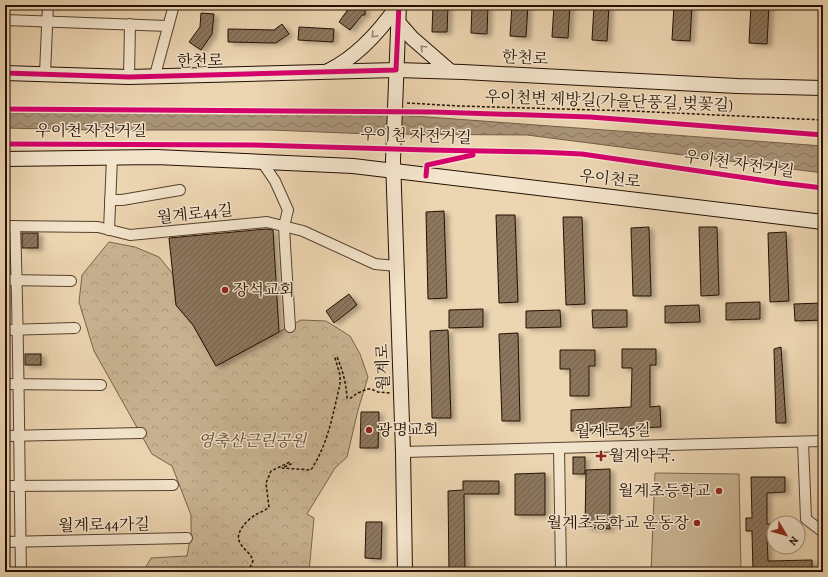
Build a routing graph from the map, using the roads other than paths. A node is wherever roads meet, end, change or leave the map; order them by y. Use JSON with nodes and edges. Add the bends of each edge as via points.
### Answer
{"nodes":[{"id":1,"x":48,"y":5,"type":"edge"},
{"id":2,"x":174,"y":5,"type":"edge"},
{"id":3,"x":399,"y":5,"type":"edge"},
{"id":4,"x":5,"y":20,"type":"edge"},
{"id":5,"x":47,"y":21,"type":"junction"},
{"id":6,"x":398,"y":22,"type":"junction"},
{"id":7,"x":130,"y":24,"type":"junction"},
{"id":8,"x":168,"y":26,"type":"junction"},
{"id":9,"x":396,"y":70,"type":"junction"},
{"id":10,"x":450,"y":71,"type":"junction"},
{"id":11,"x":326,"y":72,"type":"junction"},
{"id":12,"x":5,"y":73,"type":"edge"},
{"id":13,"x":45,"y":73,"type":"junction"},
{"id":14,"x":155,"y":75,"type":"junction"},
{"id":15,"x":129,"y":76,"type":"junction"},
{"id":16,"x":823,"y":88,"type":"edge"},
{"id":17,"x":112,"y":158,"type":"junction"},
{"id":18,"x":5,"y":159,"type":"edge"},
{"id":19,"x":262,"y":162,"type":"junction"},
{"id":20,"x":393,"y":166,"type":"junction"},
{"id":21,"x":180,"y":190,"type":"dead end"},
{"id":22,"x":110,"y":200,"type":"junction"},
{"id":23,"x":823,"y":222,"type":"edge"},
{"id":24,"x":5,"y":226,"type":"edge"},
{"id":25,"x":16,"y":226,"type":"junction"},
{"id":26,"x":284,"y":226,"type":"junction"},
{"id":27,"x":109,"y":230,"type":"junction"},
{"id":28,"x":396,"y":266,"type":"junction"},
{"id":29,"x":5,"y":280,"type":"edge"},
{"id":30,"x":17,"y":280,"type":"junction"},
{"id":31,"x":71,"y":281,"type":"dead end"},
{"id":32,"x":290,"y":327,"type":"dead end"},
{"id":33,"x":75,"y":328,"type":"dead end"},
{"id":34,"x":5,"y":330,"type":"edge"},
{"id":35,"x":19,"y":330,"type":"junction"},
{"id":36,"x":5,"y":384,"type":"edge"},
{"id":37,"x":19,"y":384,"type":"junction"},
{"id":38,"x":100,"y":384,"type":"dead end"},
{"id":39,"x":141,"y":433,"type":"dead end"},
{"id":40,"x":5,"y":436,"type":"edge"},
{"id":41,"x":18,"y":436,"type":"junction"},
{"id":42,"x":823,"y":441,"type":"edge"},
{"id":43,"x":803,"y":442,"type":"junction"},
{"id":44,"x":559,"y":448,"type":"junction"},
{"id":45,"x":403,"y":452,"type":"junction"},
{"id":46,"x":20,"y":485,"type":"junction"},
{"id":47,"x":173,"y":485,"type":"dead end"},
{"id":48,"x":5,"y":486,"type":"edge"},
{"id":49,"x":823,"y":532,"type":"edge"},
{"id":50,"x":187,"y":538,"type":"dead end"},
{"id":51,"x":5,"y":542,"type":"edge"},
{"id":52,"x":20,"y":542,"type":"junction"},
{"id":53,"x":21,"y":572,"type":"edge"},
{"id":54,"x":405,"y":572,"type":"edge"},
{"id":55,"x":561,"y":572,"type":"edge"}],
"edges":[{"from":1,"to":5,"type":"street"},
{"from":2,"to":8,"type":"street"},
{"from":3,"to":6,"type":"main road"},
{"from":3,"to":11,"type":"main road","one_way":true,"via":[[363,46]]},
{"from":4,"to":5,"type":"street"},
{"from":5,"to":7,"type":"street"},
{"from":5,"to":13,"type":"street"},
{"from":6,"to":9,"type":"main road"},
{"from":10,"to":6,"type":"main road","one_way":true,"via":[[412,38]]},
{"from":7,"to":8,"type":"street"},
{"from":7,"to":15,"type":"street"},
{"from":8,"to":14,"type":"street"},
{"from":9,"to":10,"type":"main road","name":"한천로"},
{"from":9,"to":11,"type":"main road","name":"한천로"},
{"from":9,"to":20,"type":"main road","name":"월계로"},
{"from":10,"to":16,"type":"main road","name":"한천로"},
{"from":11,"to":14,"type":"main road","name":"한천로"},
{"from":12,"to":13,"type":"main road","name":"한천로"},
{"from":13,"to":15,"type":"main road","name":"한천로"},
{"from":14,"to":15,"type":"main road","name":"한천로"},
{"from":17,"to":18,"type":"main road","name":"우이천로"},
{"from":17,"to":19,"type":"main road","name":"우이천로"},
{"from":17,"to":22,"type":"street"},
{"from":19,"to":20,"type":"main road","name":"우이천로"},
{"from":19,"to":26,"type":"street","via":[[275,181],[288,210]]},
{"from":20,"to":23,"type":"main road","name":"우이천로"},
{"from":20,"to":28,"type":"main road","name":"월계로"},
{"from":21,"to":22,"type":"street","name":"월계로44길"},
{"from":22,"to":27,"type":"street"},
{"from":24,"to":25,"type":"street","name":"월계로44길"},
{"from":25,"to":27,"type":"street","name":"월계로44길","via":[[98,227]]},
{"from":25,"to":30,"type":"street"},
{"from":26,"to":27,"type":"street","name":"월계로44길","via":[[267,222],[130,235]]},
{"from":26,"to":28,"type":"street","name":"월계로44길","via":[[303,231],[375,264]]},
{"from":26,"to":32,"type":"street"},
{"from":28,"to":45,"type":"main road","name":"월계로"},
{"from":29,"to":30,"type":"street"},
{"from":30,"to":31,"type":"street"},
{"from":30,"to":35,"type":"street"},
{"from":33,"to":35,"type":"street"},
{"from":34,"to":35,"type":"street"},
{"from":35,"to":37,"type":"street"},
{"from":36,"to":37,"type":"street"},
{"from":37,"to":38,"type":"street"},
{"from":37,"to":41,"type":"street"},
{"from":39,"to":41,"type":"street"},
{"from":40,"to":41,"type":"street"},
{"from":41,"to":46,"type":"street"},
{"from":42,"to":43,"type":"street","name":"월계로45길"},
{"from":43,"to":44,"type":"street","name":"월계로45길"},
{"from":43,"to":49,"type":"street","via":[[806,519]]},
{"from":44,"to":45,"type":"street","name":"월계로45길"},
{"from":44,"to":55,"type":"street"},
{"from":45,"to":54,"type":"main road","name":"월계로"},
{"from":46,"to":47,"type":"street"},
{"from":46,"to":48,"type":"street"},
{"from":46,"to":52,"type":"street"},
{"from":50,"to":52,"type":"street","name":"월계로44가길"},
{"from":51,"to":52,"type":"street","name":"월계로44가길"},
{"from":52,"to":53,"type":"street"}]}
